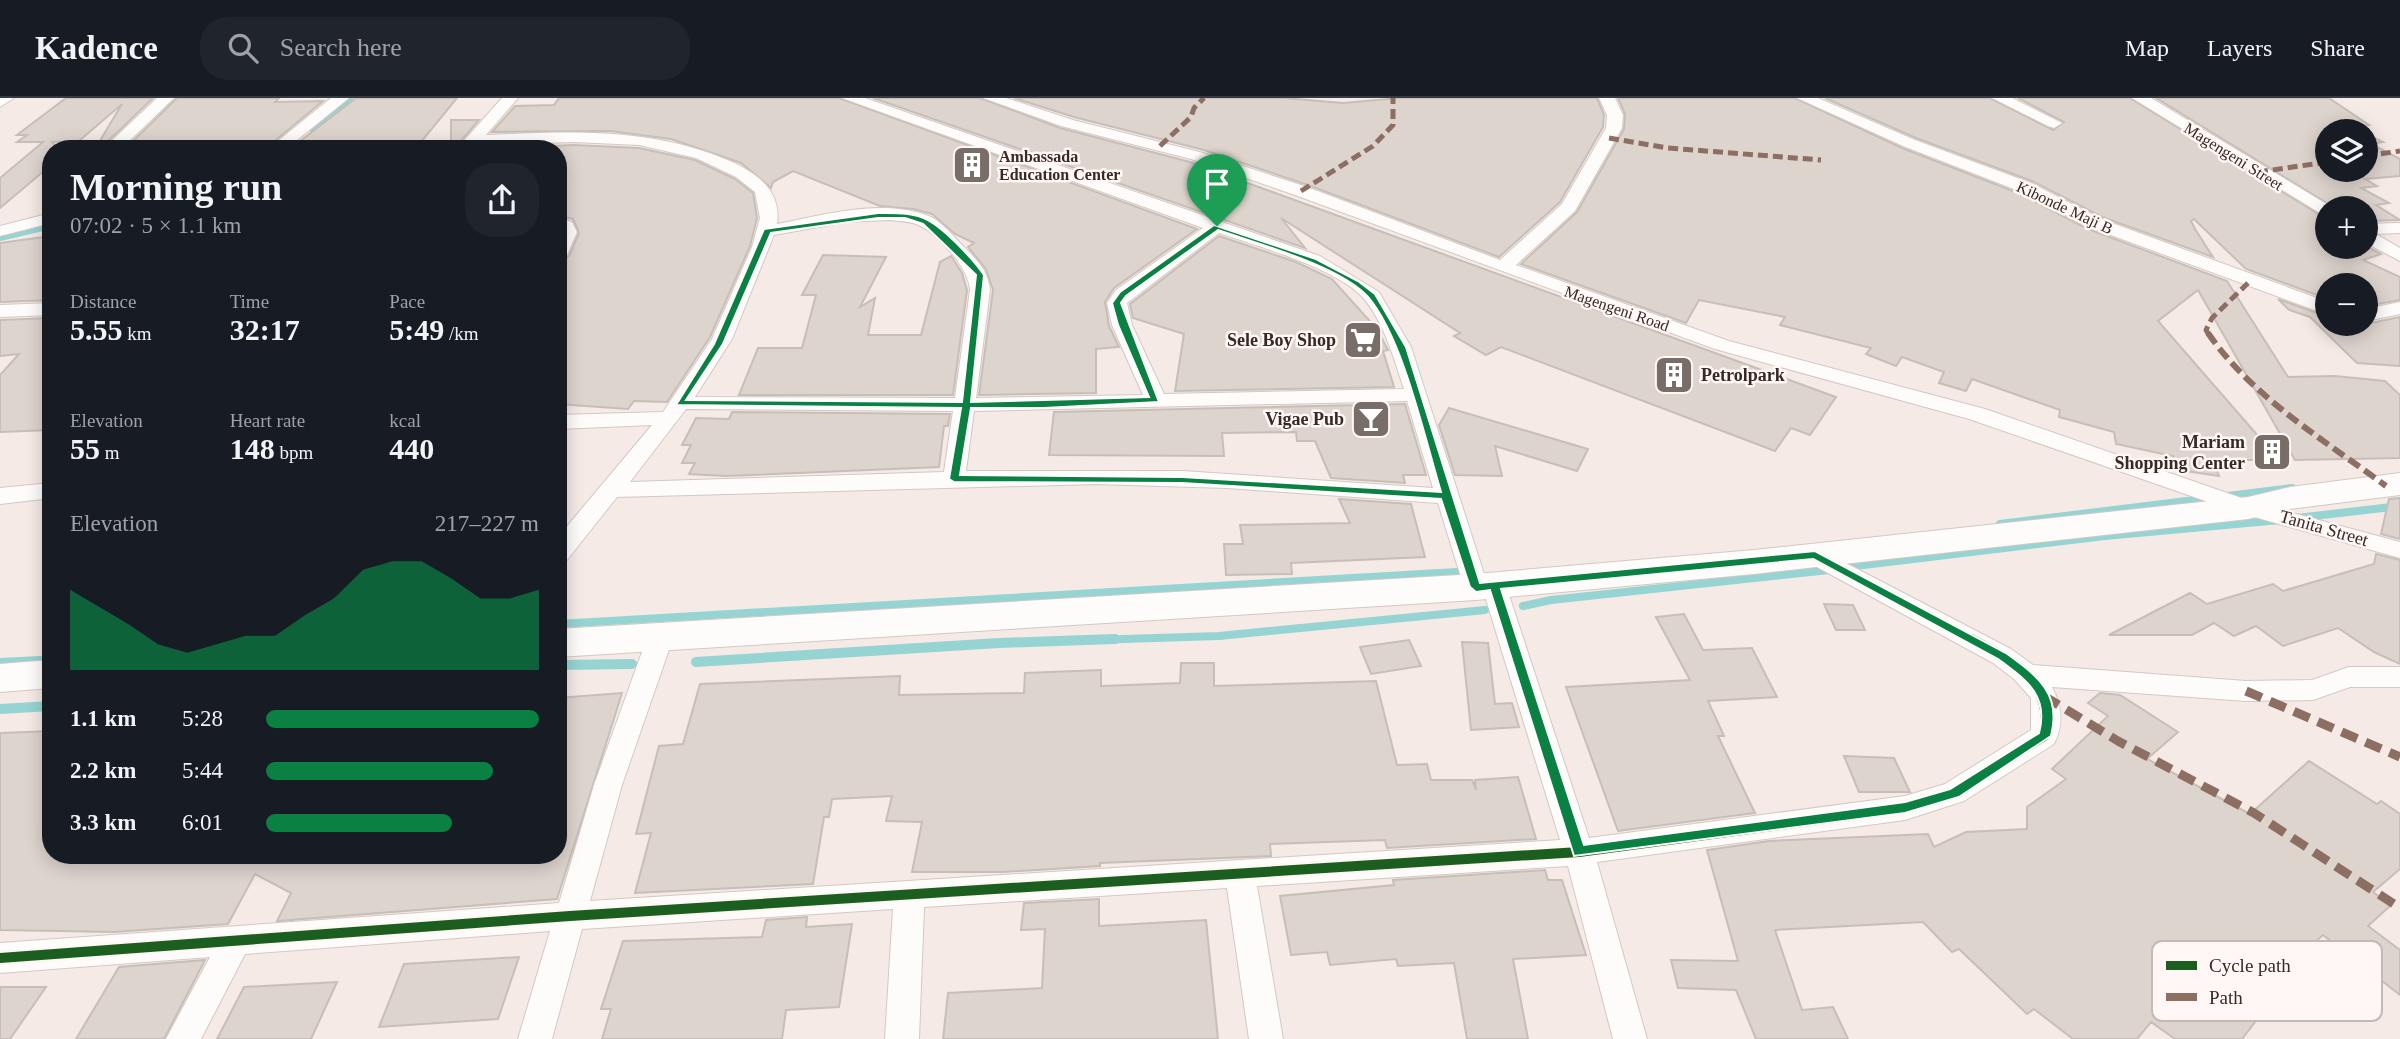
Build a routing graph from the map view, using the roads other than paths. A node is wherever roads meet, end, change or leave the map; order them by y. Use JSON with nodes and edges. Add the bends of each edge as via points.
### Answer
{"nodes":[{"id":1,"x":6,"y":98,"type":"edge"},
{"id":2,"x":166,"y":98,"type":"edge"},
{"id":3,"x":341,"y":98,"type":"edge"},
{"id":4,"x":510,"y":98,"type":"edge"},
{"id":5,"x":850,"y":98,"type":"edge"},
{"id":6,"x":1607,"y":98,"type":"edge"},
{"id":7,"x":1805,"y":98,"type":"edge"},
{"id":8,"x":2000,"y":98,"type":"edge"},
{"id":9,"x":2140,"y":98,"type":"edge"},
{"id":10,"x":1007,"y":101,"type":"edge"},
{"id":11,"x":0,"y":102,"type":"edge"},
{"id":12,"x":2054,"y":123,"type":"dead end"},
{"id":13,"x":121,"y":140,"type":"edge"},
{"id":14,"x":287,"y":140,"type":"edge"},
{"id":15,"x":473,"y":140,"type":"edge"},
{"id":16,"x":558,"y":140,"type":"edge"},
{"id":17,"x":2315,"y":205,"type":"edge"},
{"id":18,"x":42,"y":220,"type":"edge"},
{"id":19,"x":1217,"y":226,"type":"junction"},
{"id":20,"x":2400,"y":228,"type":"edge"},
{"id":21,"x":2378,"y":229,"type":"edge"},
{"id":22,"x":0,"y":231,"type":"edge"},
{"id":23,"x":767,"y":231,"type":"junction"},
{"id":24,"x":2378,"y":243,"type":"edge"},
{"id":25,"x":2400,"y":255,"type":"edge"},
{"id":26,"x":1503,"y":267,"type":"junction"},
{"id":27,"x":2315,"y":304,"type":"edge"},
{"id":28,"x":2400,"y":308,"type":"edge"},
{"id":29,"x":42,"y":310,"type":"edge"},
{"id":30,"x":0,"y":312,"type":"edge"},
{"id":31,"x":2378,"y":313,"type":"edge"},
{"id":32,"x":1415,"y":395,"type":"junction"},
{"id":33,"x":1156,"y":400,"type":"junction"},
{"id":34,"x":966,"y":405,"type":"junction"},
{"id":35,"x":673,"y":411,"type":"junction"},
{"id":36,"x":567,"y":421,"type":"edge"},
{"id":37,"x":954,"y":479,"type":"junction"},
{"id":38,"x":2400,"y":484,"type":"edge"},
{"id":39,"x":608,"y":490,"type":"junction"},
{"id":40,"x":42,"y":492,"type":"edge"},
{"id":41,"x":0,"y":496,"type":"edge"},
{"id":42,"x":1445,"y":496,"type":"junction"},
{"id":43,"x":2248,"y":508,"type":"junction"},
{"id":44,"x":567,"y":542,"type":"edge"},
{"id":45,"x":2400,"y":550,"type":"edge"},
{"id":46,"x":1815,"y":555,"type":"junction"},
{"id":47,"x":1485,"y":587,"type":"junction"},
{"id":48,"x":660,"y":638,"type":"junction"},
{"id":49,"x":567,"y":643,"type":"edge"},
{"id":50,"x":42,"y":675,"type":"edge"},
{"id":51,"x":2028,"y":675,"type":"junction"},
{"id":52,"x":0,"y":677,"type":"edge"},
{"id":53,"x":2400,"y":677,"type":"edge"},
{"id":54,"x":1579,"y":852,"type":"junction"},
{"id":55,"x":1240,"y":874,"type":"junction"},
{"id":56,"x":909,"y":895,"type":"junction"},
{"id":57,"x":570,"y":916,"type":"junction"},
{"id":58,"x":234,"y":943,"type":"junction"},
{"id":59,"x":0,"y":958,"type":"edge"},
{"id":60,"x":183,"y":1039,"type":"edge"},
{"id":61,"x":535,"y":1039,"type":"edge"},
{"id":62,"x":902,"y":1039,"type":"edge"},
{"id":63,"x":1266,"y":1039,"type":"edge"},
{"id":64,"x":1630,"y":1039,"type":"edge"}],
"edges":[{"from":1,"to":11,"type":"street"},
{"from":2,"to":13,"type":"street"},
{"from":3,"to":14,"type":"street"},
{"from":4,"to":15,"type":"street"},
{"from":5,"to":19,"type":"street"},
{"from":6,"to":26,"type":"street","via":[[1615,115],[1614,128],[1569,207]]},
{"from":7,"to":27,"type":"street","name":"Kibonde Maji B","via":[[2025,187],[2095,223]]},
{"from":8,"to":12,"type":"street"},
{"from":9,"to":17,"type":"street","name":"Magengeni Street"},
{"from":10,"to":26,"type":"street","name":"Magengeni Road","via":[[1228,166]]},
{"from":16,"to":23,"type":"street","via":[[624,137],[695,152],[723,164],[759,185],[767,199]]},
{"from":18,"to":22,"type":"street"},
{"from":19,"to":32,"type":"street","via":[[1313,260],[1372,296],[1401,347]]},
{"from":19,"to":33,"type":"street","via":[[1116,303]]},
{"from":20,"to":21,"type":"street"},
{"from":23,"to":34,"type":"street","via":[[878,215],[905,216],[926,222],[949,242],[980,275]]},
{"from":23,"to":35,"type":"street","via":[[719,344]]},
{"from":24,"to":25,"type":"street"},
{"from":26,"to":43,"type":"street","name":"Magengeni Road","via":[[1723,345],[1978,414]]},
{"from":28,"to":31,"type":"street"},
{"from":29,"to":30,"type":"street"},
{"from":32,"to":33,"type":"street"},
{"from":32,"to":42,"type":"street"},
{"from":33,"to":34,"type":"street"},
{"from":34,"to":35,"type":"street"},
{"from":34,"to":37,"type":"street"},
{"from":35,"to":36,"type":"street"},
{"from":35,"to":39,"type":"street"},
{"from":37,"to":39,"type":"street"},
{"from":37,"to":42,"type":"street","via":[[1214,481]]},
{"from":38,"to":43,"type":"street"},
{"from":39,"to":44,"type":"street"},
{"from":40,"to":41,"type":"street"},
{"from":42,"to":47,"type":"street"},
{"from":43,"to":45,"type":"street","name":"Tanita Street"},
{"from":43,"to":46,"type":"street"},
{"from":46,"to":47,"type":"street"},
{"from":46,"to":51,"type":"street","via":[[2002,656]]},
{"from":47,"to":48,"type":"street"},
{"from":47,"to":54,"type":"street"},
{"from":48,"to":49,"type":"street"},
{"from":48,"to":57,"type":"street","via":[[608,785]]},
{"from":50,"to":52,"type":"street"},
{"from":51,"to":53,"type":"street","via":[[2246,691],[2313,690],[2349,677]]},
{"from":51,"to":54,"type":"street","via":[[2050,715],[2044,736],[1954,793],[1905,808]]},
{"from":54,"to":55,"type":"street"},
{"from":54,"to":64,"type":"street"},
{"from":55,"to":56,"type":"street"},
{"from":55,"to":63,"type":"street"},
{"from":56,"to":57,"type":"street"},
{"from":56,"to":62,"type":"street"},
{"from":57,"to":58,"type":"street"},
{"from":57,"to":61,"type":"street"},
{"from":58,"to":59,"type":"street"},
{"from":58,"to":60,"type":"street"}]}
